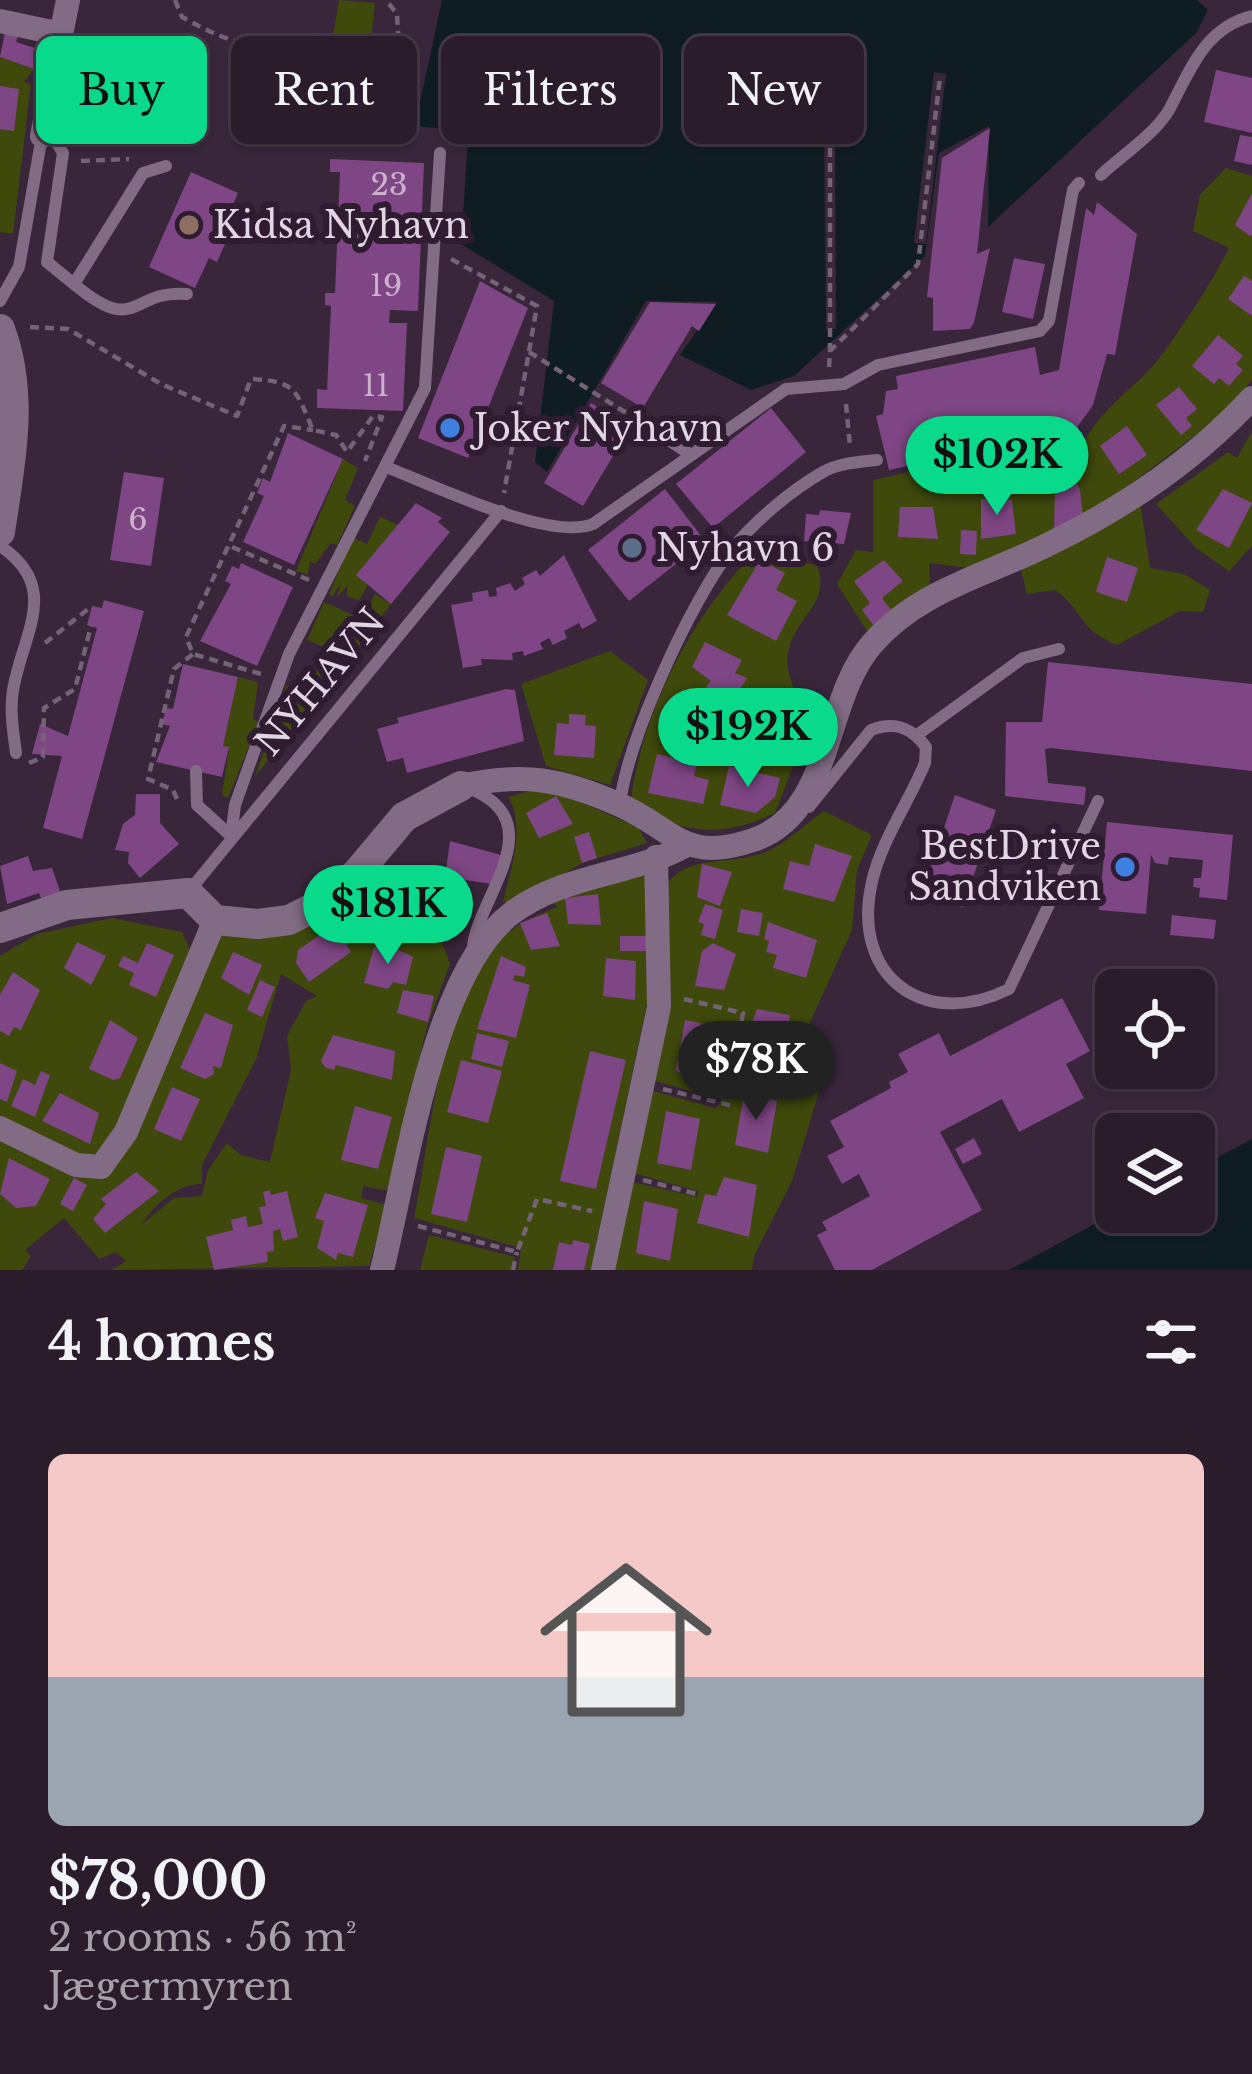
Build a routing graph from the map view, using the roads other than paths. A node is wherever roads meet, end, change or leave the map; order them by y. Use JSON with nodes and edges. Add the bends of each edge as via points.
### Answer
{"nodes":[{"id":1,"x":68,"y":0,"type":"edge"},
{"id":2,"x":1252,"y":16,"type":"edge"},
{"id":3,"x":0,"y":21,"type":"edge"},
{"id":4,"x":62,"y":34,"type":"joint"},
{"id":5,"x":41,"y":144,"type":"edge"},
{"id":6,"x":58,"y":144,"type":"edge"},
{"id":7,"x":440,"y":153,"type":"dead end"},
{"id":8,"x":166,"y":166,"type":"dead end"},
{"id":9,"x":1101,"y":176,"type":"dead end"},
{"id":10,"x":1079,"y":183,"type":"dead end"},
{"id":11,"x":74,"y":284,"type":"junction"},
{"id":12,"x":187,"y":294,"type":"dead end"},
{"id":13,"x":0,"y":302,"type":"edge"},
{"id":14,"x":1,"y":332,"type":"edge"},
{"id":15,"x":1252,"y":398,"type":"edge"},
{"id":16,"x":652,"y":429,"type":"road end"},
{"id":17,"x":692,"y":455,"type":"junction"},
{"id":18,"x":877,"y":460,"type":"dead end"},
{"id":19,"x":386,"y":467,"type":"junction"},
{"id":20,"x":4,"y":474,"type":"edge"},
{"id":21,"x":501,"y":511,"type":"junction"},
{"id":22,"x":0,"y":532,"type":"edge"},
{"id":23,"x":0,"y":547,"type":"edge"},
{"id":24,"x":1059,"y":649,"type":"dead end"},
{"id":25,"x":917,"y":735,"type":"junction"},
{"id":26,"x":16,"y":753,"type":"road end"},
{"id":27,"x":196,"y":771,"type":"dead end"},
{"id":28,"x":461,"y":786,"type":"junction"},
{"id":29,"x":1098,"y":801,"type":"dead end"},
{"id":30,"x":620,"y":805,"type":"junction"},
{"id":31,"x":793,"y":818,"type":"junction"},
{"id":32,"x":231,"y":836,"type":"junction"},
{"id":33,"x":683,"y":847,"type":"junction"},
{"id":34,"x":656,"y":857,"type":"junction"},
{"id":35,"x":188,"y":893,"type":"junction"},
{"id":36,"x":215,"y":920,"type":"junction"},
{"id":37,"x":0,"y":928,"type":"edge"},
{"id":38,"x":473,"y":956,"type":"junction"},
{"id":39,"x":0,"y":1128,"type":"edge"},
{"id":40,"x":382,"y":1270,"type":"edge"},
{"id":41,"x":603,"y":1270,"type":"edge"}],
"edges":[{"from":1,"to":4,"type":"street"},
{"from":2,"to":9,"type":"lane","via":[[1208,41],[1168,112]]},
{"from":3,"to":4,"type":"street"},
{"from":5,"to":13,"type":"lane","via":[[20,267]]},
{"from":6,"to":11,"type":"lane","via":[[47,262]]},
{"from":7,"to":19,"type":"lane","via":[[425,388]]},
{"from":8,"to":11,"type":"lane","via":[[143,173]]},
{"from":10,"to":17,"type":"lane","via":[[1040,331],[878,364],[844,384],[786,389]]},
{"from":11,"to":12,"type":"lane","via":[[122,312]]},
{"from":14,"to":20,"type":"street","via":[[15,391]]},
{"from":15,"to":31,"type":"street","via":[[1138,495],[919,602],[891,625],[857,666]]},
{"from":16,"to":17,"type":"lane"},
{"from":17,"to":21,"type":"lane","via":[[581,529]]},
{"from":18,"to":30,"type":"lane","via":[[828,468],[728,554],[642,719]]},
{"from":19,"to":21,"type":"lane"},
{"from":19,"to":32,"type":"lane","via":[[289,654]]},
{"from":20,"to":22,"type":"street"},
{"from":21,"to":32,"type":"lane","name":"NYHAVN"},
{"from":23,"to":26,"type":"lane","via":[[24,565],[34,592],[12,699]]},
{"from":24,"to":25,"type":"lane","via":[[1024,658]]},
{"from":25,"to":29,"type":"lane","via":[[926,763],[872,880],[868,910],[881,969],[909,996],[943,1006],[982,1002],[1009,988]]},
{"from":25,"to":31,"type":"lane","via":[[886,724],[871,730]]},
{"from":27,"to":32,"type":"lane","via":[[197,805]]},
{"from":28,"to":30,"type":"street","via":[[518,775]]},
{"from":28,"to":36,"type":"street","via":[[404,818],[326,901],[290,920]]},
{"from":28,"to":38,"type":"lane","via":[[490,802],[507,834],[504,875],[472,932]]},
{"from":30,"to":33,"type":"street"},
{"from":31,"to":33,"type":"street","via":[[754,840]]},
{"from":32,"to":35,"type":"lane","name":"NYHAVN"},
{"from":33,"to":34,"type":"street"},
{"from":34,"to":38,"type":"street","via":[[512,913]]},
{"from":34,"to":41,"type":"street","via":[[660,993]]},
{"from":35,"to":36,"type":"street"},
{"from":35,"to":37,"type":"street","via":[[67,905]]},
{"from":36,"to":39,"type":"street","via":[[126,1132],[101,1167],[76,1165]]},
{"from":38,"to":40,"type":"street","via":[[449,1000]]}]}
